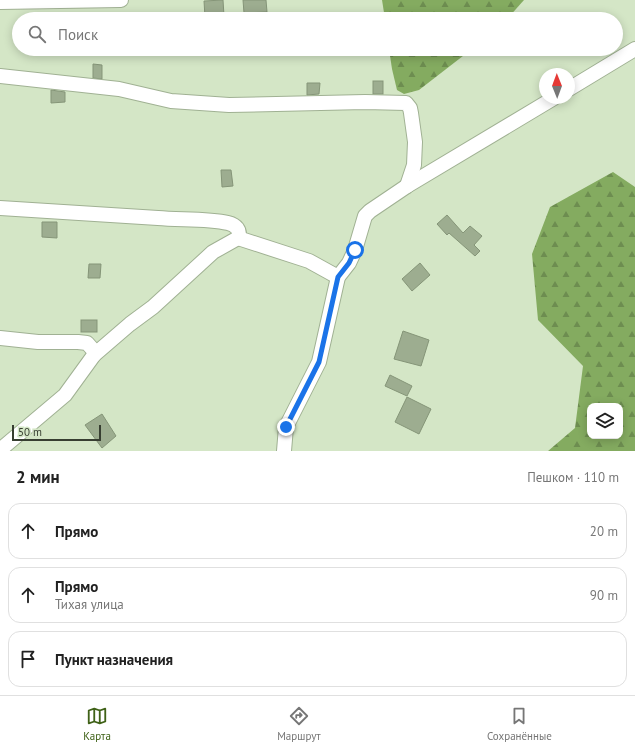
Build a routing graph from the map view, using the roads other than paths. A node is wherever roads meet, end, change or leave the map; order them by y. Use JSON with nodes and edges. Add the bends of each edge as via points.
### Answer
{"nodes":[{"id":1,"x":120,"y":0,"type":"edge"},
{"id":2,"x":0,"y":2,"type":"edge"},
{"id":3,"x":635,"y":49,"type":"edge"},
{"id":4,"x":0,"y":76,"type":"edge"},
{"id":5,"x":575,"y":85,"type":"edge"},
{"id":6,"x":544,"y":104,"type":"edge"},
{"id":7,"x":407,"y":186,"type":"junction"},
{"id":8,"x":0,"y":208,"type":"edge"},
{"id":9,"x":238,"y":238,"type":"junction"},
{"id":10,"x":338,"y":277,"type":"junction"},
{"id":11,"x":0,"y":338,"type":"edge"},
{"id":12,"x":94,"y":355,"type":"junction"},
{"id":13,"x":0,"y":450,"type":"edge"},
{"id":14,"x":284,"y":451,"type":"edge"}],
"edges":[{"from":1,"to":2,"type":"street"},
{"from":3,"to":5,"type":"street"},
{"from":4,"to":7,"type":"street","via":[[119,89],[171,101],[229,105],[406,103],[410,108],[415,142],[414,165]]},
{"from":6,"to":7,"type":"street"},
{"from":7,"to":10,"type":"street","via":[[366,216],[349,263]]},
{"from":8,"to":9,"type":"street","via":[[214,221],[235,226],[239,232]]},
{"from":9,"to":10,"type":"street","via":[[309,261]]},
{"from":9,"to":12,"type":"street","via":[[213,252],[153,307]]},
{"from":10,"to":14,"type":"street","via":[[319,362],[286,427]]},
{"from":11,"to":12,"type":"street","via":[[87,343],[95,352]]},
{"from":12,"to":13,"type":"street","via":[[65,395]]}]}
